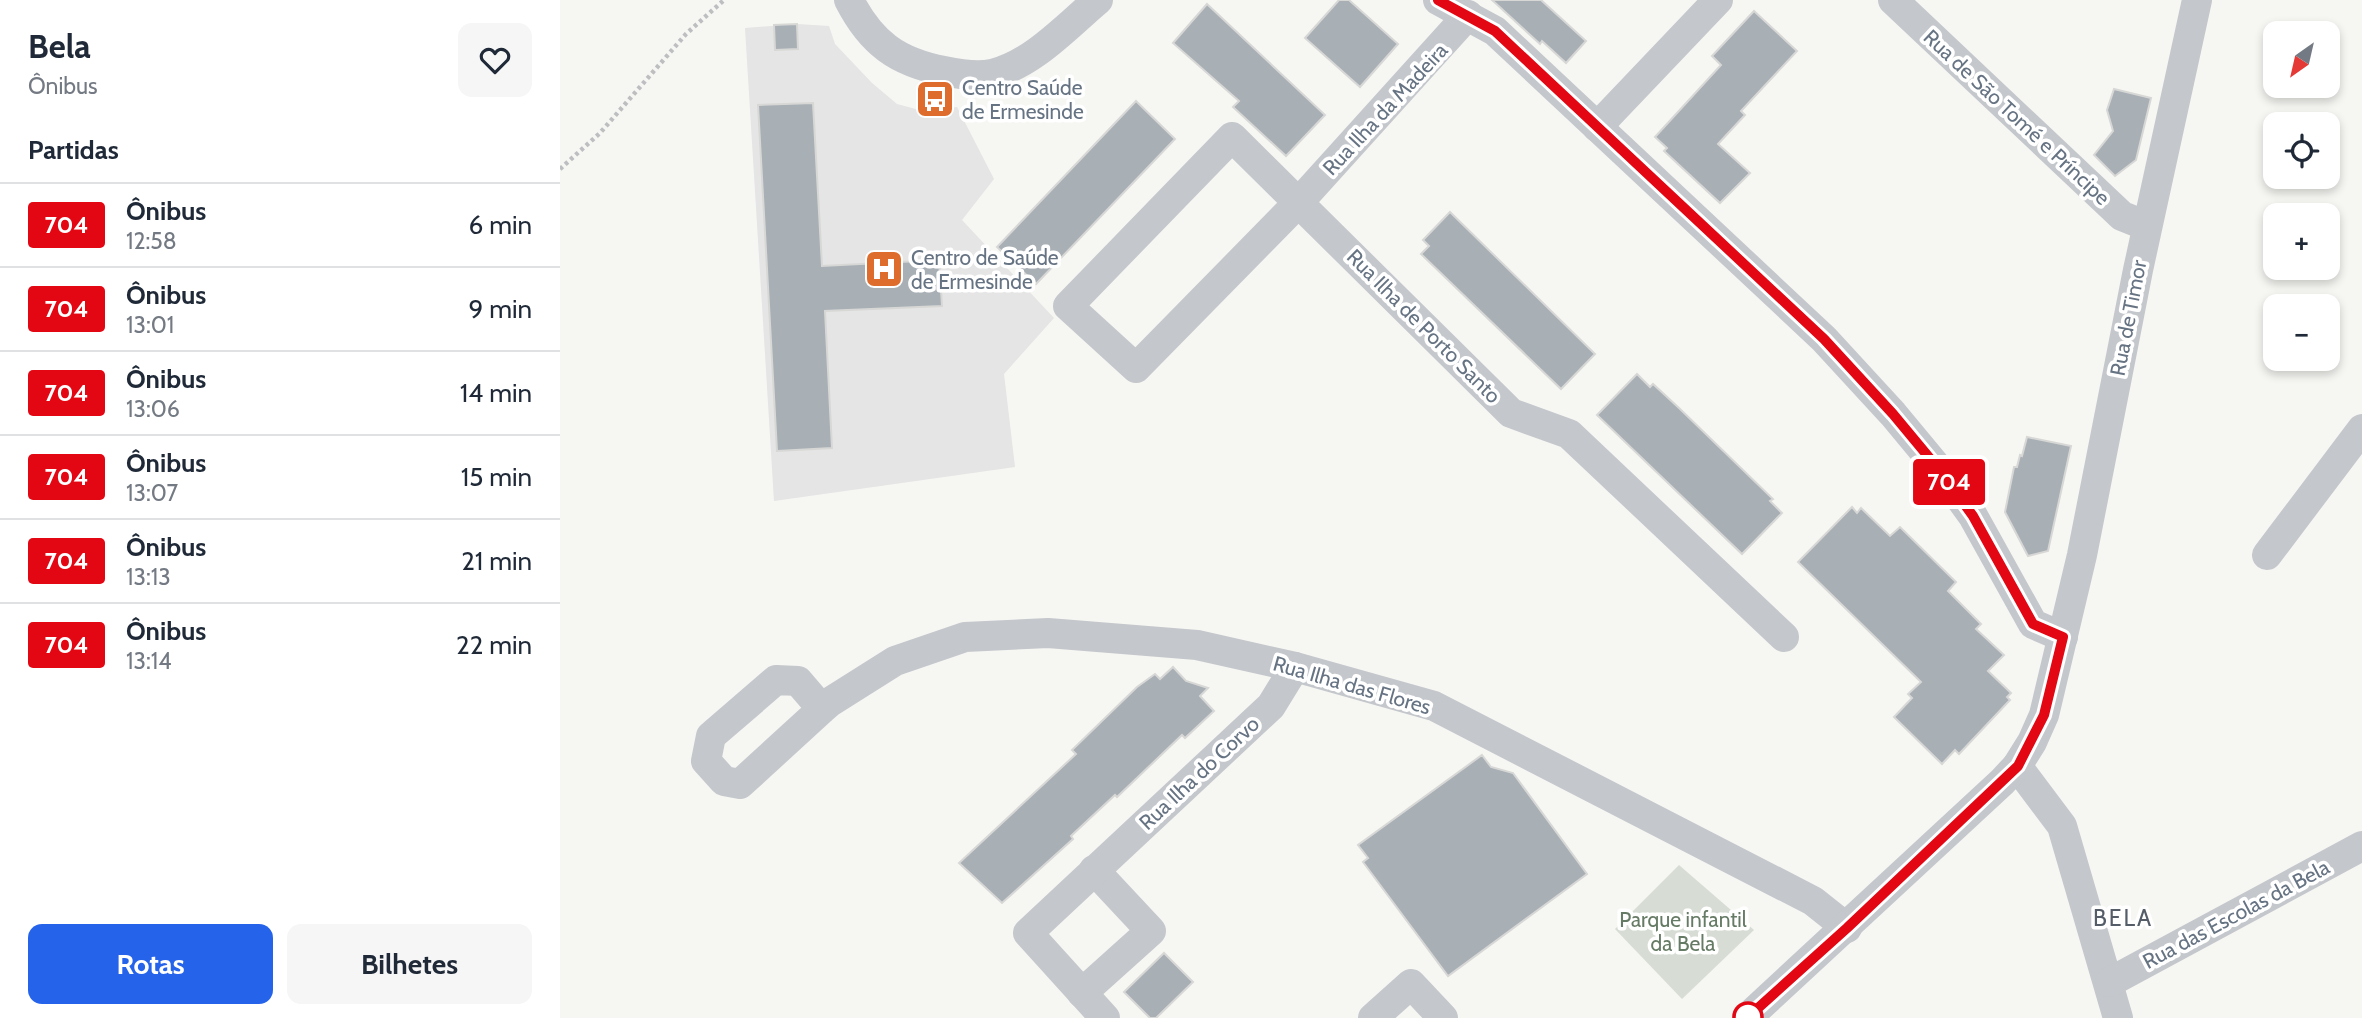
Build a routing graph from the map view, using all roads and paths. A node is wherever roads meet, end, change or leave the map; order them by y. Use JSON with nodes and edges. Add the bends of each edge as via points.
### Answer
{"nodes":[{"id":1,"x":724,"y":0,"type":"edge"},
{"id":2,"x":849,"y":0,"type":"edge"},
{"id":3,"x":1098,"y":0,"type":"edge"},
{"id":4,"x":1438,"y":0,"type":"edge"},
{"id":5,"x":1717,"y":0,"type":"edge"},
{"id":6,"x":1893,"y":0,"type":"edge"},
{"id":7,"x":2197,"y":0,"type":"edge"},
{"id":8,"x":1468,"y":15,"type":"junction"},
{"id":9,"x":1597,"y":127,"type":"junction"},
{"id":10,"x":1231,"y":137,"type":"joint"},
{"id":11,"x":560,"y":169,"type":"edge"},
{"id":12,"x":1299,"y":202,"type":"junction"},
{"id":13,"x":2147,"y":226,"type":"junction"},
{"id":14,"x":2362,"y":429,"type":"edge"},
{"id":15,"x":2267,"y":555,"type":"dead end"},
{"id":16,"x":1784,"y":636,"type":"dead end"},
{"id":17,"x":2063,"y":637,"type":"junction"},
{"id":18,"x":1295,"y":667,"type":"junction"},
{"id":19,"x":822,"y":709,"type":"dead end"},
{"id":20,"x":2018,"y":766,"type":"junction"},
{"id":21,"x":2362,"y":846,"type":"edge"},
{"id":22,"x":1094,"y":870,"type":"junction"},
{"id":23,"x":1847,"y":928,"type":"junction"},
{"id":24,"x":2110,"y":982,"type":"junction"},
{"id":25,"x":1082,"y":993,"type":"junction"},
{"id":26,"x":1105,"y":1018,"type":"edge"},
{"id":27,"x":1373,"y":1018,"type":"edge"},
{"id":28,"x":1443,"y":1018,"type":"edge"},
{"id":29,"x":1747,"y":1018,"type":"edge"},
{"id":30,"x":2118,"y":1018,"type":"edge"}],
"edges":[{"from":1,"to":11,"type":"path","via":[[686,34],[600,133]]},
{"from":2,"to":3,"type":"street","via":[[873,37],[894,56],[958,74],[992,74],[1023,60]]},
{"from":4,"to":8,"type":"street"},
{"from":5,"to":9,"type":"street"},
{"from":6,"to":13,"type":"street","name":"Rua de São Tomé e Príncipe","via":[[2122,216]]},
{"from":7,"to":13,"type":"street","name":"Rua de Timor"},
{"from":8,"to":9,"type":"street","via":[[1495,31]]},
{"from":8,"to":12,"type":"street","name":"Rua Ilha da Madeira"},
{"from":9,"to":17,"type":"street","via":[[1824,339],[1893,414],[1973,516],[2033,624]]},
{"from":10,"to":12,"type":"street","name":"Rua Ilha de Porto Santo"},
{"from":10,"to":12,"type":"street","name":"Rua Ilha da Madeira","via":[[1068,306],[1136,368]]},
{"from":12,"to":16,"type":"street","name":"Rua Ilha de Porto Santo","via":[[1511,413],[1569,434]]},
{"from":13,"to":17,"type":"street","name":"Rua de Timor"},
{"from":14,"to":15,"type":"street"},
{"from":17,"to":20,"type":"street","name":"Rua de Timor","via":[[2044,715]]},
{"from":18,"to":19,"type":"street","name":"Rua Ilha das Flores","via":[[1196,645],[1048,633],[965,637],[894,661]]},
{"from":18,"to":22,"type":"street","name":"Rua Ilha do Corvo","via":[[1271,706]]},
{"from":18,"to":23,"type":"street","name":"Rua Ilha das Flores","via":[[1434,706],[1813,901]]},
{"from":20,"to":23,"type":"street","name":"Rua de Timor"},
{"from":20,"to":24,"type":"street","via":[[2062,825]]},
{"from":21,"to":24,"type":"street","name":"Rua das Escolas da Bela"},
{"from":22,"to":25,"type":"street","name":"Rua Ilha do Corvo","via":[[1028,933]]},
{"from":22,"to":25,"type":"street","via":[[1151,931]]},
{"from":23,"to":29,"type":"street","name":"Rua de Timor"},
{"from":24,"to":30,"type":"street"},
{"from":25,"to":26,"type":"street","name":"Rua Ilha do Corvo"},
{"from":27,"to":28,"type":"street","via":[[1411,984]]}]}
